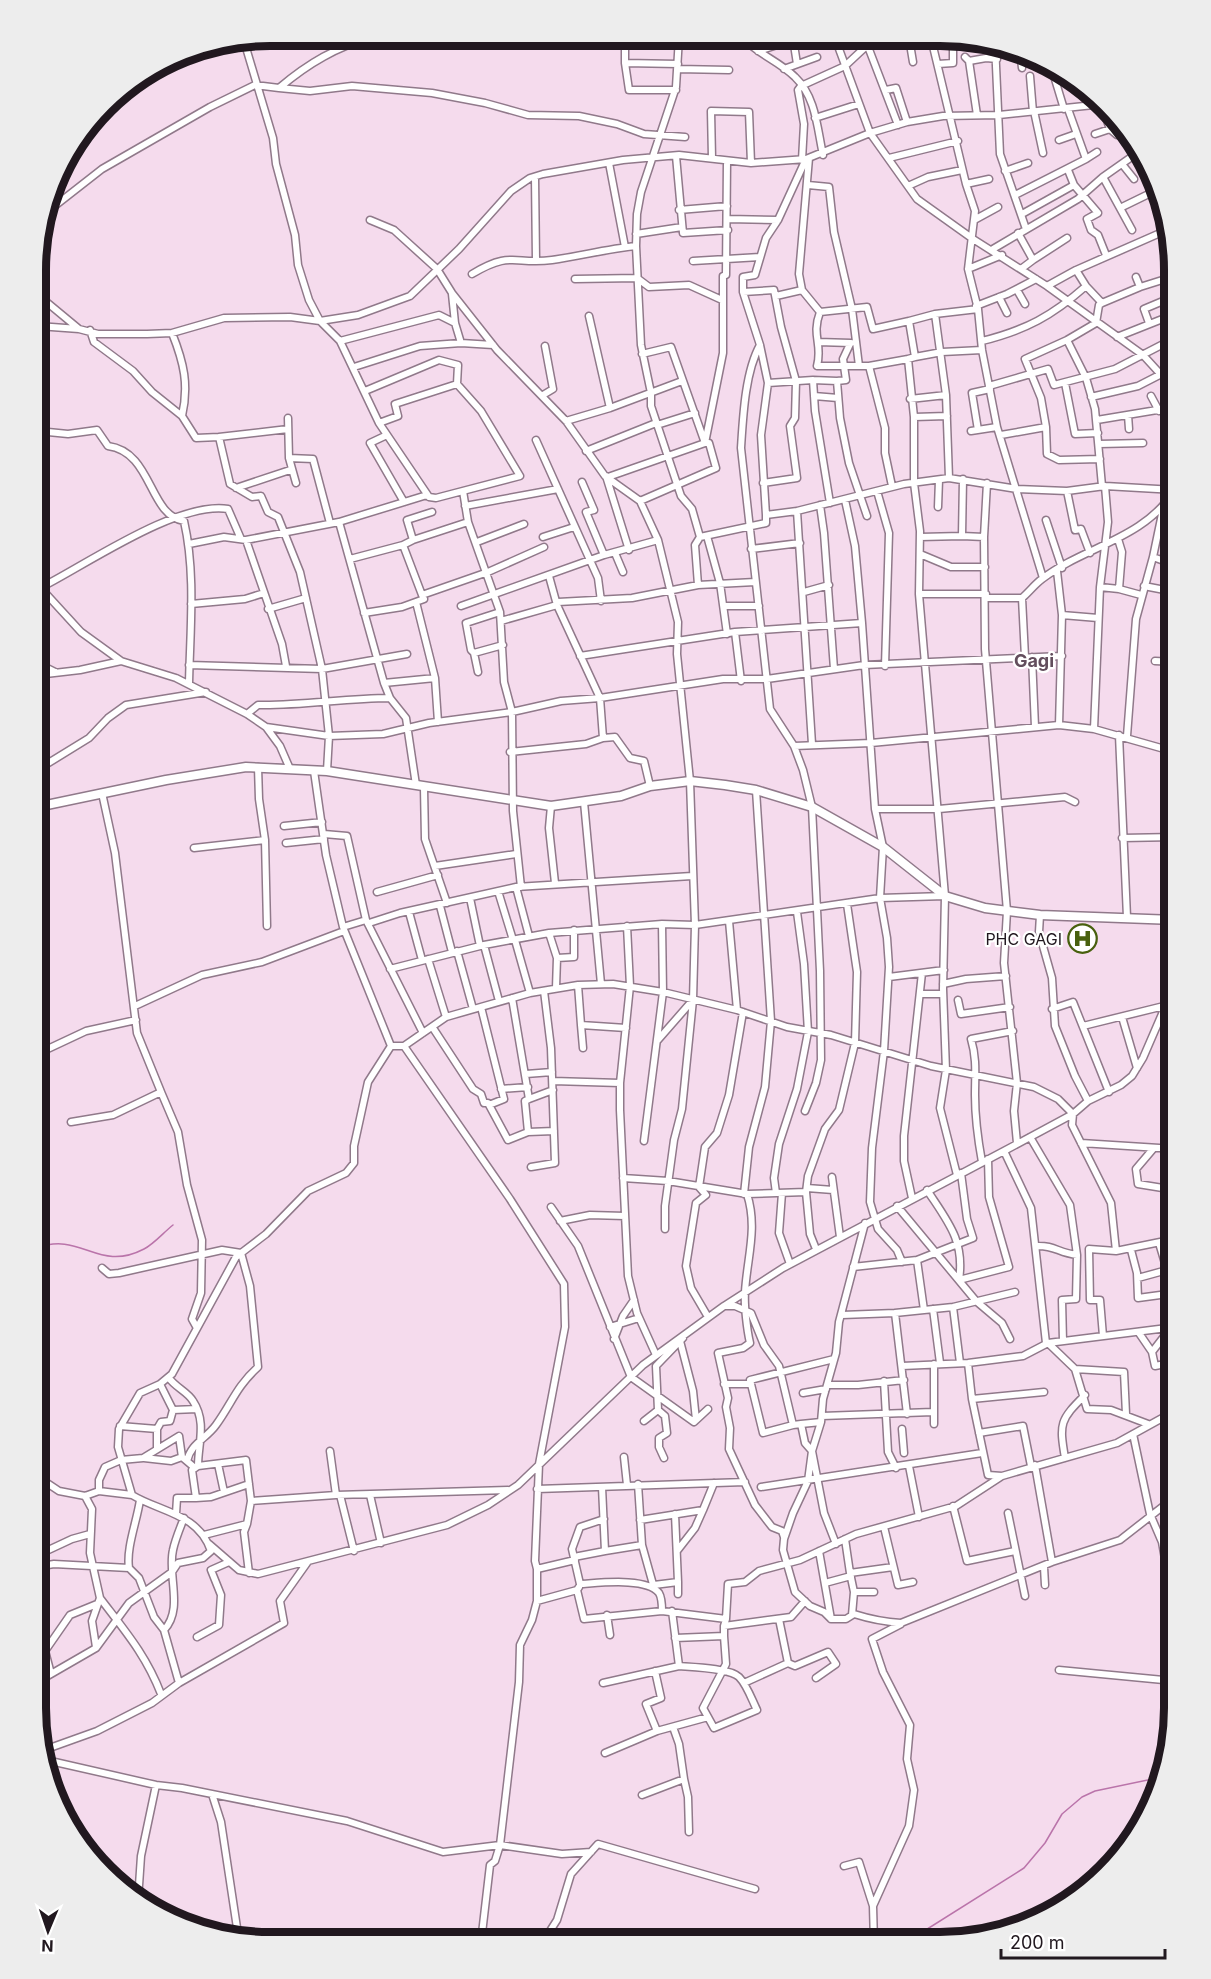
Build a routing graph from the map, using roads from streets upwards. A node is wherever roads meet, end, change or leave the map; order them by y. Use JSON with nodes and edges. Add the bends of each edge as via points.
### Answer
{"nodes":[{"id":1,"x":342,"y":47,"type":"edge"},
{"id":2,"x":625,"y":47,"type":"edge"},
{"id":3,"x":679,"y":47,"type":"edge"},
{"id":4,"x":757,"y":47,"type":"edge"},
{"id":5,"x":761,"y":47,"type":"edge"},
{"id":6,"x":770,"y":47,"type":"edge"},
{"id":7,"x":796,"y":47,"type":"edge"},
{"id":8,"x":839,"y":47,"type":"edge"},
{"id":9,"x":864,"y":47,"type":"edge"},
{"id":10,"x":868,"y":47,"type":"edge"},
{"id":11,"x":910,"y":47,"type":"edge"},
{"id":12,"x":933,"y":47,"type":"edge"},
{"id":13,"x":953,"y":47,"type":"edge"},
{"id":14,"x":246,"y":48,"type":"edge"},
{"id":15,"x":761,"y":50,"type":"junction"},
{"id":16,"x":996,"y":53,"type":"edge"},
{"id":17,"x":817,"y":57,"type":"dead end"},
{"id":18,"x":997,"y":59,"type":"junction"},
{"id":19,"x":913,"y":62,"type":"dead end"},
{"id":20,"x":1021,"y":62,"type":"edge"},
{"id":21,"x":625,"y":63,"type":"junction"},
{"id":22,"x":797,"y":64,"type":"junction"},
{"id":23,"x":938,"y":64,"type":"junction"},
{"id":24,"x":846,"y":66,"type":"junction"},
{"id":25,"x":678,"y":67,"type":"junction"},
{"id":26,"x":1022,"y":68,"type":"dead end"},
{"id":27,"x":784,"y":69,"type":"junction"},
{"id":28,"x":729,"y":70,"type":"dead end"},
{"id":29,"x":1030,"y":76,"type":"dead end"},
{"id":30,"x":1055,"y":77,"type":"edge"},
{"id":31,"x":255,"y":85,"type":"junction"},
{"id":32,"x":801,"y":86,"type":"junction"},
{"id":33,"x":279,"y":88,"type":"junction"},
{"id":34,"x":675,"y":90,"type":"junction"},
{"id":35,"x":886,"y":90,"type":"junction"},
{"id":36,"x":859,"y":104,"type":"junction"},
{"id":37,"x":1092,"y":105,"type":"edge"},
{"id":38,"x":1066,"y":109,"type":"junction"},
{"id":39,"x":1034,"y":112,"type":"junction"},
{"id":40,"x":951,"y":115,"type":"junction"},
{"id":41,"x":977,"y":115,"type":"junction"},
{"id":42,"x":999,"y":115,"type":"junction"},
{"id":43,"x":816,"y":117,"type":"junction"},
{"id":44,"x":1106,"y":120,"type":"edge"},
{"id":45,"x":907,"y":122,"type":"junction"},
{"id":46,"x":898,"y":125,"type":"junction"},
{"id":47,"x":1110,"y":129,"type":"junction"},
{"id":48,"x":870,"y":133,"type":"junction"},
{"id":49,"x":1076,"y":134,"type":"junction"},
{"id":50,"x":1095,"y":135,"type":"dead end"},
{"id":51,"x":1117,"y":135,"type":"dead end"},
{"id":52,"x":662,"y":137,"type":"junction"},
{"id":53,"x":685,"y":137,"type":"dead end"},
{"id":54,"x":1059,"y":140,"type":"dead end"},
{"id":55,"x":958,"y":141,"type":"junction"},
{"id":56,"x":1097,"y":152,"type":"dead end"},
{"id":57,"x":1043,"y":153,"type":"dead end"},
{"id":58,"x":823,"y":154,"type":"junction"},
{"id":59,"x":676,"y":156,"type":"junction"},
{"id":60,"x":1133,"y":156,"type":"edge"},
{"id":61,"x":653,"y":158,"type":"junction"},
{"id":62,"x":712,"y":158,"type":"junction"},
{"id":63,"x":889,"y":158,"type":"junction"},
{"id":64,"x":806,"y":159,"type":"junction"},
{"id":65,"x":1086,"y":159,"type":"junction"},
{"id":66,"x":727,"y":161,"type":"junction"},
{"id":67,"x":609,"y":162,"type":"junction"},
{"id":68,"x":751,"y":163,"type":"junction"},
{"id":69,"x":1028,"y":163,"type":"dead end"},
{"id":70,"x":1122,"y":164,"type":"junction"},
{"id":71,"x":962,"y":170,"type":"junction"},
{"id":72,"x":1068,"y":170,"type":"junction"},
{"id":73,"x":1005,"y":171,"type":"junction"},
{"id":74,"x":536,"y":177,"type":"junction"},
{"id":75,"x":1103,"y":177,"type":"junction"},
{"id":76,"x":1134,"y":178,"type":"dead end"},
{"id":77,"x":989,"y":179,"type":"dead end"},
{"id":78,"x":966,"y":184,"type":"junction"},
{"id":79,"x":1074,"y":184,"type":"junction"},
{"id":80,"x":808,"y":185,"type":"junction"},
{"id":81,"x":908,"y":186,"type":"junction"},
{"id":82,"x":1151,"y":193,"type":"edge"},
{"id":83,"x":1015,"y":195,"type":"junction"},
{"id":84,"x":1083,"y":195,"type":"junction"},
{"id":85,"x":56,"y":204,"type":"edge"},
{"id":86,"x":728,"y":206,"type":"junction"},
{"id":87,"x":998,"y":207,"type":"dead end"},
{"id":88,"x":1120,"y":208,"type":"junction"},
{"id":89,"x":679,"y":210,"type":"junction"},
{"id":90,"x":1022,"y":214,"type":"junction"},
{"id":91,"x":728,"y":219,"type":"junction"},
{"id":92,"x":976,"y":219,"type":"junction"},
{"id":93,"x":370,"y":220,"type":"dead end"},
{"id":94,"x":778,"y":220,"type":"junction"},
{"id":95,"x":682,"y":227,"type":"junction"},
{"id":96,"x":1026,"y":229,"type":"junction"},
{"id":97,"x":728,"y":230,"type":"junction"},
{"id":98,"x":1132,"y":230,"type":"dead end"},
{"id":99,"x":1161,"y":232,"type":"edge"},
{"id":100,"x":1018,"y":233,"type":"junction"},
{"id":101,"x":636,"y":234,"type":"junction"},
{"id":102,"x":1067,"y":238,"type":"dead end"},
{"id":103,"x":973,"y":239,"type":"junction"},
{"id":104,"x":636,"y":246,"type":"junction"},
{"id":105,"x":625,"y":247,"type":"junction"},
{"id":106,"x":993,"y":249,"type":"junction"},
{"id":107,"x":1002,"y":255,"type":"junction"},
{"id":108,"x":1106,"y":255,"type":"junction"},
{"id":109,"x":760,"y":257,"type":"junction"},
{"id":110,"x":726,"y":259,"type":"junction"},
{"id":111,"x":536,"y":260,"type":"junction"},
{"id":112,"x":1033,"y":260,"type":"junction"},
{"id":113,"x":693,"y":261,"type":"dead end"},
{"id":114,"x":1021,"y":268,"type":"junction"},
{"id":115,"x":437,"y":269,"type":"junction"},
{"id":116,"x":968,"y":269,"type":"junction"},
{"id":117,"x":1076,"y":270,"type":"junction"},
{"id":118,"x":472,"y":274,"type":"dead end"},
{"id":119,"x":1136,"y":277,"type":"dead end"},
{"id":120,"x":638,"y":278,"type":"junction"},
{"id":121,"x":575,"y":279,"type":"dead end"},
{"id":122,"x":1036,"y":279,"type":"junction"},
{"id":123,"x":1164,"y":279,"type":"edge"},
{"id":124,"x":1047,"y":286,"type":"junction"},
{"id":125,"x":1086,"y":286,"type":"junction"},
{"id":126,"x":1140,"y":287,"type":"junction"},
{"id":127,"x":802,"y":290,"type":"junction"},
{"id":128,"x":1017,"y":290,"type":"junction"},
{"id":129,"x":743,"y":292,"type":"junction"},
{"id":130,"x":452,"y":293,"type":"junction"},
{"id":131,"x":776,"y":297,"type":"junction"},
{"id":132,"x":999,"y":297,"type":"junction"},
{"id":133,"x":722,"y":300,"type":"junction"},
{"id":134,"x":1164,"y":301,"type":"edge"},
{"id":135,"x":46,"y":302,"type":"edge"},
{"id":136,"x":1068,"y":302,"type":"junction"},
{"id":137,"x":1102,"y":303,"type":"junction"},
{"id":138,"x":1024,"y":304,"type":"dead end"},
{"id":139,"x":977,"y":308,"type":"junction"},
{"id":140,"x":852,"y":309,"type":"junction"},
{"id":141,"x":820,"y":312,"type":"junction"},
{"id":142,"x":1006,"y":313,"type":"dead end"},
{"id":143,"x":935,"y":314,"type":"junction"},
{"id":144,"x":589,"y":316,"type":"dead end"},
{"id":145,"x":1164,"y":318,"type":"edge"},
{"id":146,"x":320,"y":321,"type":"junction"},
{"id":147,"x":909,"y":321,"type":"junction"},
{"id":148,"x":1096,"y":322,"type":"junction"},
{"id":149,"x":455,"y":323,"type":"junction"},
{"id":150,"x":1149,"y":324,"type":"junction"},
{"id":151,"x":46,"y":327,"type":"edge"},
{"id":152,"x":79,"y":329,"type":"junction"},
{"id":153,"x":90,"y":330,"type":"junction"},
{"id":154,"x":172,"y":333,"type":"junction"},
{"id":155,"x":1117,"y":337,"type":"junction"},
{"id":156,"x":855,"y":339,"type":"junction"},
{"id":157,"x":1067,"y":340,"type":"junction"},
{"id":158,"x":340,"y":341,"type":"junction"},
{"id":159,"x":982,"y":341,"type":"junction"},
{"id":160,"x":818,"y":342,"type":"junction"},
{"id":161,"x":461,"y":343,"type":"junction"},
{"id":162,"x":850,"y":344,"type":"junction"},
{"id":163,"x":1164,"y":344,"type":"edge"},
{"id":164,"x":493,"y":345,"type":"junction"},
{"id":165,"x":545,"y":345,"type":"dead end"},
{"id":166,"x":760,"y":345,"type":"junction"},
{"id":167,"x":982,"y":350,"type":"junction"},
{"id":168,"x":942,"y":352,"type":"junction"},
{"id":169,"x":642,"y":354,"type":"junction"},
{"id":170,"x":1143,"y":355,"type":"junction"},
{"id":171,"x":915,"y":357,"type":"junction"},
{"id":172,"x":908,"y":359,"type":"junction"},
{"id":173,"x":859,"y":366,"type":"junction"},
{"id":174,"x":869,"y":366,"type":"junction"},
{"id":175,"x":354,"y":367,"type":"junction"},
{"id":176,"x":844,"y":368,"type":"junction"},
{"id":177,"x":1164,"y":372,"type":"edge"},
{"id":178,"x":1033,"y":373,"type":"junction"},
{"id":179,"x":1161,"y":374,"type":"junction"},
{"id":180,"x":1164,"y":377,"type":"edge"},
{"id":181,"x":1086,"y":378,"type":"junction"},
{"id":182,"x":813,"y":380,"type":"junction"},
{"id":183,"x":682,"y":381,"type":"junction"},
{"id":184,"x":796,"y":381,"type":"junction"},
{"id":185,"x":837,"y":381,"type":"junction"},
{"id":186,"x":768,"y":383,"type":"junction"},
{"id":187,"x":1065,"y":383,"type":"junction"},
{"id":188,"x":457,"y":384,"type":"junction"},
{"id":189,"x":990,"y":387,"type":"junction"},
{"id":190,"x":365,"y":391,"type":"junction"},
{"id":191,"x":651,"y":393,"type":"junction"},
{"id":192,"x":543,"y":394,"type":"junction"},
{"id":193,"x":946,"y":395,"type":"junction"},
{"id":194,"x":814,"y":396,"type":"junction"},
{"id":195,"x":1151,"y":396,"type":"dead end"},
{"id":196,"x":1091,"y":397,"type":"junction"},
{"id":197,"x":838,"y":398,"type":"junction"},
{"id":198,"x":910,"y":399,"type":"junction"},
{"id":199,"x":610,"y":408,"type":"junction"},
{"id":200,"x":1164,"y":410,"type":"edge"},
{"id":201,"x":1159,"y":411,"type":"junction"},
{"id":202,"x":694,"y":413,"type":"junction"},
{"id":203,"x":1128,"y":415,"type":"junction"},
{"id":204,"x":182,"y":416,"type":"junction"},
{"id":205,"x":947,"y":416,"type":"junction"},
{"id":206,"x":914,"y":417,"type":"junction"},
{"id":207,"x":288,"y":418,"type":"dead end"},
{"id":208,"x":1097,"y":420,"type":"junction"},
{"id":209,"x":566,"y":421,"type":"junction"},
{"id":210,"x":379,"y":423,"type":"junction"},
{"id":211,"x":656,"y":424,"type":"junction"},
{"id":212,"x":1046,"y":427,"type":"junction"},
{"id":213,"x":997,"y":428,"type":"junction"},
{"id":214,"x":288,"y":429,"type":"junction"},
{"id":215,"x":1129,"y":429,"type":"dead end"},
{"id":216,"x":46,"y":432,"type":"edge"},
{"id":217,"x":1098,"y":433,"type":"junction"},
{"id":218,"x":387,"y":435,"type":"junction"},
{"id":219,"x":1001,"y":435,"type":"junction"},
{"id":220,"x":219,"y":437,"type":"junction"},
{"id":221,"x":536,"y":440,"type":"dead end"},
{"id":222,"x":705,"y":443,"type":"junction"},
{"id":223,"x":1143,"y":443,"type":"dead end"},
{"id":224,"x":1099,"y":444,"type":"junction"},
{"id":225,"x":586,"y":451,"type":"junction"},
{"id":226,"x":666,"y":455,"type":"junction"},
{"id":227,"x":289,"y":458,"type":"junction"},
{"id":228,"x":1100,"y":459,"type":"junction"},
{"id":229,"x":290,"y":470,"type":"junction"},
{"id":230,"x":607,"y":477,"type":"junction"},
{"id":231,"x":949,"y":478,"type":"junction"},
{"id":232,"x":963,"y":479,"type":"junction"},
{"id":233,"x":939,"y":480,"type":"junction"},
{"id":234,"x":582,"y":482,"type":"dead end"},
{"id":235,"x":296,"y":483,"type":"dead end"},
{"id":236,"x":763,"y":483,"type":"junction"},
{"id":237,"x":914,"y":483,"type":"junction"},
{"id":238,"x":987,"y":483,"type":"junction"},
{"id":239,"x":677,"y":484,"type":"junction"},
{"id":240,"x":892,"y":486,"type":"junction"},
{"id":241,"x":1103,"y":486,"type":"junction"},
{"id":242,"x":236,"y":488,"type":"junction"},
{"id":243,"x":558,"y":489,"type":"junction"},
{"id":244,"x":1017,"y":489,"type":"junction"},
{"id":245,"x":1164,"y":489,"type":"edge"},
{"id":246,"x":463,"y":491,"type":"junction"},
{"id":247,"x":877,"y":491,"type":"junction"},
{"id":248,"x":1067,"y":491,"type":"junction"},
{"id":249,"x":427,"y":495,"type":"junction"},
{"id":250,"x":862,"y":496,"type":"junction"},
{"id":251,"x":845,"y":500,"type":"junction"},
{"id":252,"x":640,"y":501,"type":"junction"},
{"id":253,"x":404,"y":502,"type":"junction"},
{"id":254,"x":830,"y":503,"type":"junction"},
{"id":255,"x":820,"y":505,"type":"junction"},
{"id":256,"x":465,"y":506,"type":"junction"},
{"id":257,"x":939,"y":507,"type":"dead end"},
{"id":258,"x":1163,"y":509,"type":"joint"},
{"id":259,"x":797,"y":511,"type":"junction"},
{"id":260,"x":432,"y":512,"type":"dead end"},
{"id":261,"x":766,"y":515,"type":"junction"},
{"id":262,"x":867,"y":516,"type":"dead end"},
{"id":263,"x":174,"y":520,"type":"junction"},
{"id":264,"x":1046,"y":520,"type":"dead end"},
{"id":265,"x":339,"y":522,"type":"junction"},
{"id":266,"x":468,"y":522,"type":"junction"},
{"id":267,"x":330,"y":523,"type":"junction"},
{"id":268,"x":524,"y":524,"type":"dead end"},
{"id":269,"x":573,"y":527,"type":"junction"},
{"id":270,"x":750,"y":528,"type":"junction"},
{"id":271,"x":283,"y":531,"type":"junction"},
{"id":272,"x":962,"y":536,"type":"junction"},
{"id":273,"x":543,"y":537,"type":"dead end"},
{"id":274,"x":704,"y":537,"type":"junction"},
{"id":275,"x":920,"y":537,"type":"junction"},
{"id":276,"x":984,"y":537,"type":"junction"},
{"id":277,"x":243,"y":539,"type":"junction"},
{"id":278,"x":1118,"y":539,"type":"junction"},
{"id":279,"x":413,"y":540,"type":"junction"},
{"id":280,"x":658,"y":540,"type":"junction"},
{"id":281,"x":477,"y":542,"type":"junction"},
{"id":282,"x":800,"y":543,"type":"junction"},
{"id":283,"x":189,"y":544,"type":"junction"},
{"id":284,"x":403,"y":545,"type":"junction"},
{"id":285,"x":1105,"y":547,"type":"junction"},
{"id":286,"x":544,"y":548,"type":"dead end"},
{"id":287,"x":751,"y":549,"type":"junction"},
{"id":288,"x":629,"y":550,"type":"junction"},
{"id":289,"x":615,"y":553,"type":"junction"},
{"id":290,"x":1090,"y":553,"type":"junction"},
{"id":291,"x":920,"y":554,"type":"junction"},
{"id":292,"x":604,"y":555,"type":"junction"},
{"id":293,"x":1153,"y":558,"type":"junction"},
{"id":294,"x":350,"y":559,"type":"junction"},
{"id":295,"x":591,"y":561,"type":"junction"},
{"id":296,"x":1164,"y":561,"type":"edge"},
{"id":297,"x":985,"y":567,"type":"junction"},
{"id":298,"x":1059,"y":570,"type":"junction"},
{"id":299,"x":488,"y":572,"type":"junction"},
{"id":300,"x":623,"y":572,"type":"dead end"},
{"id":301,"x":549,"y":576,"type":"junction"},
{"id":302,"x":1043,"y":578,"type":"junction"},
{"id":303,"x":46,"y":582,"type":"edge"},
{"id":304,"x":754,"y":582,"type":"junction"},
{"id":305,"x":720,"y":583,"type":"junction"},
{"id":306,"x":698,"y":585,"type":"junction"},
{"id":307,"x":829,"y":585,"type":"junction"},
{"id":308,"x":1144,"y":586,"type":"junction"},
{"id":309,"x":1100,"y":587,"type":"junction"},
{"id":310,"x":1119,"y":589,"type":"junction"},
{"id":311,"x":670,"y":590,"type":"junction"},
{"id":312,"x":1164,"y":590,"type":"edge"},
{"id":313,"x":804,"y":592,"type":"junction"},
{"id":314,"x":264,"y":593,"type":"junction"},
{"id":315,"x":46,"y":594,"type":"edge"},
{"id":316,"x":919,"y":594,"type":"junction"},
{"id":317,"x":422,"y":595,"type":"junction"},
{"id":318,"x":496,"y":595,"type":"junction"},
{"id":319,"x":1141,"y":595,"type":"junction"},
{"id":320,"x":986,"y":596,"type":"junction"},
{"id":321,"x":306,"y":598,"type":"junction"},
{"id":322,"x":1022,"y":598,"type":"junction"},
{"id":323,"x":601,"y":601,"type":"junction"},
{"id":324,"x":416,"y":602,"type":"junction"},
{"id":325,"x":191,"y":604,"type":"junction"},
{"id":326,"x":557,"y":604,"type":"junction"},
{"id":327,"x":461,"y":606,"type":"dead end"},
{"id":328,"x":724,"y":606,"type":"junction"},
{"id":329,"x":759,"y":606,"type":"junction"},
{"id":330,"x":268,"y":609,"type":"junction"},
{"id":331,"x":500,"y":612,"type":"junction"},
{"id":332,"x":364,"y":613,"type":"junction"},
{"id":333,"x":1062,"y":615,"type":"junction"},
{"id":334,"x":1098,"y":618,"type":"junction"},
{"id":335,"x":501,"y":621,"type":"junction"},
{"id":336,"x":862,"y":623,"type":"junction"},
{"id":337,"x":832,"y":624,"type":"junction"},
{"id":338,"x":804,"y":629,"type":"junction"},
{"id":339,"x":735,"y":632,"type":"junction"},
{"id":340,"x":763,"y":632,"type":"junction"},
{"id":341,"x":727,"y":634,"type":"junction"},
{"id":342,"x":679,"y":640,"type":"junction"},
{"id":343,"x":503,"y":645,"type":"junction"},
{"id":344,"x":474,"y":653,"type":"junction"},
{"id":345,"x":407,"y":654,"type":"dead end"},
{"id":346,"x":1062,"y":656,"type":"junction"},
{"id":347,"x":580,"y":657,"type":"junction"},
{"id":348,"x":1029,"y":657,"type":"junction"},
{"id":349,"x":379,"y":659,"type":"junction"},
{"id":350,"x":986,"y":659,"type":"junction"},
{"id":351,"x":121,"y":661,"type":"junction"},
{"id":352,"x":1155,"y":661,"type":"dead end"},
{"id":353,"x":1164,"y":661,"type":"edge"},
{"id":354,"x":924,"y":663,"type":"junction"},
{"id":355,"x":189,"y":665,"type":"junction"},
{"id":356,"x":864,"y":665,"type":"junction"},
{"id":357,"x":286,"y":666,"type":"junction"},
{"id":358,"x":885,"y":666,"type":"junction"},
{"id":359,"x":46,"y":668,"type":"edge"},
{"id":360,"x":322,"y":669,"type":"junction"},
{"id":361,"x":834,"y":669,"type":"junction"},
{"id":362,"x":55,"y":672,"type":"junction"},
{"id":363,"x":478,"y":672,"type":"dead end"},
{"id":364,"x":46,"y":674,"type":"edge"},
{"id":365,"x":806,"y":674,"type":"junction"},
{"id":366,"x":435,"y":678,"type":"junction"},
{"id":367,"x":767,"y":679,"type":"junction"},
{"id":368,"x":741,"y":681,"type":"junction"},
{"id":369,"x":384,"y":683,"type":"junction"},
{"id":370,"x":189,"y":684,"type":"junction"},
{"id":371,"x":680,"y":686,"type":"junction"},
{"id":372,"x":206,"y":693,"type":"junction"},
{"id":373,"x":390,"y":698,"type":"junction"},
{"id":374,"x":600,"y":698,"type":"junction"},
{"id":375,"x":324,"y":700,"type":"junction"},
{"id":376,"x":512,"y":712,"type":"junction"},
{"id":377,"x":247,"y":714,"type":"junction"},
{"id":378,"x":438,"y":722,"type":"junction"},
{"id":379,"x":1059,"y":725,"type":"junction"},
{"id":380,"x":266,"y":727,"type":"junction"},
{"id":381,"x":1035,"y":727,"type":"junction"},
{"id":382,"x":1094,"y":729,"type":"junction"},
{"id":383,"x":408,"y":730,"type":"junction"},
{"id":384,"x":993,"y":731,"type":"junction"},
{"id":385,"x":1119,"y":735,"type":"junction"},
{"id":386,"x":329,"y":736,"type":"junction"},
{"id":387,"x":1127,"y":736,"type":"junction"},
{"id":388,"x":603,"y":738,"type":"junction"},
{"id":389,"x":932,"y":738,"type":"junction"},
{"id":390,"x":871,"y":743,"type":"junction"},
{"id":391,"x":812,"y":744,"type":"junction"},
{"id":392,"x":794,"y":746,"type":"junction"},
{"id":393,"x":1164,"y":748,"type":"edge"},
{"id":394,"x":510,"y":752,"type":"junction"},
{"id":395,"x":46,"y":764,"type":"edge"},
{"id":396,"x":258,"y":767,"type":"junction"},
{"id":397,"x":290,"y":769,"type":"junction"},
{"id":398,"x":314,"y":771,"type":"junction"},
{"id":399,"x":327,"y":771,"type":"junction"},
{"id":400,"x":690,"y":781,"type":"junction"},
{"id":401,"x":420,"y":786,"type":"junction"},
{"id":402,"x":650,"y":786,"type":"junction"},
{"id":403,"x":756,"y":790,"type":"junction"},
{"id":404,"x":102,"y":793,"type":"junction"},
{"id":405,"x":514,"y":801,"type":"junction"},
{"id":406,"x":584,"y":802,"type":"junction"},
{"id":407,"x":1075,"y":802,"type":"dead end"},
{"id":408,"x":997,"y":803,"type":"junction"},
{"id":409,"x":46,"y":805,"type":"edge"},
{"id":410,"x":551,"y":806,"type":"junction"},
{"id":411,"x":812,"y":807,"type":"junction"},
{"id":412,"x":875,"y":809,"type":"junction"},
{"id":413,"x":939,"y":809,"type":"junction"},
{"id":414,"x":322,"y":822,"type":"junction"},
{"id":415,"x":284,"y":826,"type":"dead end"},
{"id":416,"x":324,"y":837,"type":"junction"},
{"id":417,"x":1164,"y":837,"type":"edge"},
{"id":418,"x":1122,"y":838,"type":"junction"},
{"id":419,"x":265,"y":840,"type":"junction"},
{"id":420,"x":285,"y":843,"type":"dead end"},
{"id":421,"x":883,"y":847,"type":"junction"},
{"id":422,"x":194,"y":848,"type":"dead end"},
{"id":423,"x":516,"y":854,"type":"junction"},
{"id":424,"x":435,"y":866,"type":"junction"},
{"id":425,"x":438,"y":875,"type":"junction"},
{"id":426,"x":692,"y":876,"type":"junction"},
{"id":427,"x":592,"y":881,"type":"junction"},
{"id":428,"x":555,"y":883,"type":"junction"},
{"id":429,"x":519,"y":887,"type":"junction"},
{"id":430,"x":498,"y":891,"type":"junction"},
{"id":431,"x":377,"y":892,"type":"dead end"},
{"id":432,"x":945,"y":896,"type":"junction"},
{"id":433,"x":470,"y":898,"type":"junction"},
{"id":434,"x":880,"y":898,"type":"junction"},
{"id":435,"x":847,"y":904,"type":"junction"},
{"id":436,"x":443,"y":905,"type":"junction"},
{"id":437,"x":815,"y":908,"type":"junction"},
{"id":438,"x":1007,"y":911,"type":"junction"},
{"id":439,"x":409,"y":912,"type":"junction"},
{"id":440,"x":797,"y":912,"type":"junction"},
{"id":441,"x":763,"y":915,"type":"junction"},
{"id":442,"x":1040,"y":915,"type":"junction"},
{"id":443,"x":1127,"y":917,"type":"junction"},
{"id":444,"x":1164,"y":919,"type":"edge"},
{"id":445,"x":729,"y":921,"type":"junction"},
{"id":446,"x":368,"y":922,"type":"junction"},
{"id":447,"x":662,"y":924,"type":"junction"},
{"id":448,"x":695,"y":925,"type":"junction"},
{"id":449,"x":267,"y":926,"type":"dead end"},
{"id":450,"x":627,"y":926,"type":"junction"},
{"id":451,"x":596,"y":928,"type":"junction"},
{"id":452,"x":343,"y":929,"type":"junction"},
{"id":453,"x":573,"y":930,"type":"junction"},
{"id":454,"x":549,"y":933,"type":"junction"},
{"id":455,"x":529,"y":936,"type":"junction"},
{"id":456,"x":514,"y":940,"type":"junction"},
{"id":457,"x":482,"y":945,"type":"junction"},
{"id":458,"x":454,"y":952,"type":"junction"},
{"id":459,"x":557,"y":958,"type":"junction"},
{"id":460,"x":425,"y":959,"type":"junction"},
{"id":461,"x":390,"y":969,"type":"junction"},
{"id":462,"x":944,"y":970,"type":"junction"},
{"id":463,"x":922,"y":972,"type":"junction"},
{"id":464,"x":1006,"y":976,"type":"junction"},
{"id":465,"x":889,"y":977,"type":"junction"},
{"id":466,"x":601,"y":984,"type":"junction"},
{"id":467,"x":943,"y":984,"type":"junction"},
{"id":468,"x":578,"y":985,"type":"junction"},
{"id":469,"x":630,"y":986,"type":"junction"},
{"id":470,"x":556,"y":988,"type":"junction"},
{"id":471,"x":544,"y":991,"type":"junction"},
{"id":472,"x":663,"y":992,"type":"junction"},
{"id":473,"x":530,"y":993,"type":"junction"},
{"id":474,"x":920,"y":994,"type":"junction"},
{"id":475,"x":943,"y":994,"type":"junction"},
{"id":476,"x":512,"y":998,"type":"junction"},
{"id":477,"x":693,"y":1000,"type":"junction"},
{"id":478,"x":958,"y":1000,"type":"dead end"},
{"id":479,"x":499,"y":1001,"type":"junction"},
{"id":480,"x":135,"y":1006,"type":"junction"},
{"id":481,"x":1164,"y":1006,"type":"joint"},
{"id":482,"x":1010,"y":1007,"type":"junction"},
{"id":483,"x":477,"y":1008,"type":"junction"},
{"id":484,"x":1052,"y":1009,"type":"junction"},
{"id":485,"x":740,"y":1011,"type":"junction"},
{"id":486,"x":446,"y":1017,"type":"junction"},
{"id":487,"x":1122,"y":1017,"type":"junction"},
{"id":488,"x":136,"y":1020,"type":"junction"},
{"id":489,"x":771,"y":1020,"type":"junction"},
{"id":490,"x":580,"y":1025,"type":"junction"},
{"id":491,"x":1083,"y":1026,"type":"junction"},
{"id":492,"x":433,"y":1028,"type":"junction"},
{"id":493,"x":626,"y":1028,"type":"junction"},
{"id":494,"x":1012,"y":1031,"type":"junction"},
{"id":495,"x":808,"y":1032,"type":"junction"},
{"id":496,"x":423,"y":1033,"type":"junction"},
{"id":497,"x":821,"y":1033,"type":"junction"},
{"id":498,"x":656,"y":1041,"type":"junction"},
{"id":499,"x":855,"y":1043,"type":"junction"},
{"id":500,"x":392,"y":1046,"type":"junction"},
{"id":501,"x":404,"y":1046,"type":"junction"},
{"id":502,"x":583,"y":1048,"type":"dead end"},
{"id":503,"x":46,"y":1050,"type":"edge"},
{"id":504,"x":884,"y":1051,"type":"junction"},
{"id":505,"x":911,"y":1060,"type":"junction"},
{"id":506,"x":1137,"y":1068,"type":"junction"},
{"id":507,"x":946,"y":1070,"type":"junction"},
{"id":508,"x":552,"y":1072,"type":"junction"},
{"id":509,"x":526,"y":1074,"type":"junction"},
{"id":510,"x":978,"y":1077,"type":"junction"},
{"id":511,"x":553,"y":1081,"type":"junction"},
{"id":512,"x":620,"y":1083,"type":"junction"},
{"id":513,"x":1017,"y":1083,"type":"junction"},
{"id":514,"x":528,"y":1087,"type":"junction"},
{"id":515,"x":501,"y":1089,"type":"junction"},
{"id":516,"x":553,"y":1090,"type":"junction"},
{"id":517,"x":161,"y":1092,"type":"junction"},
{"id":518,"x":1109,"y":1092,"type":"junction"},
{"id":519,"x":529,"y":1099,"type":"junction"},
{"id":520,"x":1088,"y":1101,"type":"junction"},
{"id":521,"x":489,"y":1105,"type":"junction"},
{"id":522,"x":805,"y":1111,"type":"dead end"},
{"id":523,"x":1073,"y":1114,"type":"junction"},
{"id":524,"x":71,"y":1122,"type":"dead end"},
{"id":525,"x":554,"y":1131,"type":"junction"},
{"id":526,"x":528,"y":1132,"type":"junction"},
{"id":527,"x":1030,"y":1137,"type":"junction"},
{"id":528,"x":644,"y":1141,"type":"dead end"},
{"id":529,"x":1017,"y":1143,"type":"junction"},
{"id":530,"x":1081,"y":1143,"type":"junction"},
{"id":531,"x":1153,"y":1149,"type":"junction"},
{"id":532,"x":1164,"y":1149,"type":"edge"},
{"id":533,"x":1004,"y":1152,"type":"junction"},
{"id":534,"x":985,"y":1161,"type":"junction"},
{"id":535,"x":531,"y":1167,"type":"dead end"},
{"id":536,"x":959,"y":1174,"type":"junction"},
{"id":537,"x":832,"y":1177,"type":"dead end"},
{"id":538,"x":623,"y":1178,"type":"junction"},
{"id":539,"x":668,"y":1181,"type":"junction"},
{"id":540,"x":699,"y":1187,"type":"junction"},
{"id":541,"x":1164,"y":1188,"type":"edge"},
{"id":542,"x":806,"y":1190,"type":"junction"},
{"id":543,"x":833,"y":1190,"type":"junction"},
{"id":544,"x":927,"y":1190,"type":"junction"},
{"id":545,"x":779,"y":1193,"type":"junction"},
{"id":546,"x":745,"y":1194,"type":"junction"},
{"id":547,"x":912,"y":1198,"type":"junction"},
{"id":548,"x":897,"y":1206,"type":"junction"},
{"id":549,"x":551,"y":1207,"type":"dead end"},
{"id":550,"x":625,"y":1216,"type":"junction"},
{"id":551,"x":875,"y":1218,"type":"junction"},
{"id":552,"x":560,"y":1221,"type":"junction"},
{"id":553,"x":865,"y":1222,"type":"junction"},
{"id":554,"x":665,"y":1229,"type":"dead end"},
{"id":555,"x":840,"y":1237,"type":"junction"},
{"id":556,"x":1164,"y":1242,"type":"edge"},
{"id":557,"x":1160,"y":1243,"type":"junction"},
{"id":558,"x":958,"y":1244,"type":"junction"},
{"id":559,"x":1036,"y":1246,"type":"junction"},
{"id":560,"x":816,"y":1250,"type":"junction"},
{"id":561,"x":1131,"y":1250,"type":"junction"},
{"id":562,"x":1116,"y":1251,"type":"junction"},
{"id":563,"x":938,"y":1252,"type":"junction"},
{"id":564,"x":241,"y":1253,"type":"junction"},
{"id":565,"x":202,"y":1254,"type":"junction"},
{"id":566,"x":1077,"y":1255,"type":"junction"},
{"id":567,"x":1164,"y":1258,"type":"edge"},
{"id":568,"x":917,"y":1260,"type":"junction"},
{"id":569,"x":903,"y":1262,"type":"junction"},
{"id":570,"x":790,"y":1264,"type":"junction"},
{"id":571,"x":853,"y":1267,"type":"junction"},
{"id":572,"x":102,"y":1268,"type":"dead end"},
{"id":573,"x":1164,"y":1271,"type":"edge"},
{"id":574,"x":1138,"y":1278,"type":"junction"},
{"id":575,"x":960,"y":1280,"type":"junction"},
{"id":576,"x":1015,"y":1292,"type":"dead end"},
{"id":577,"x":745,"y":1293,"type":"junction"},
{"id":578,"x":1164,"y":1294,"type":"edge"},
{"id":579,"x":634,"y":1299,"type":"junction"},
{"id":580,"x":976,"y":1301,"type":"junction"},
{"id":581,"x":724,"y":1306,"type":"junction"},
{"id":582,"x":953,"y":1307,"type":"junction"},
{"id":583,"x":933,"y":1309,"type":"junction"},
{"id":584,"x":924,"y":1310,"type":"junction"},
{"id":585,"x":747,"y":1311,"type":"junction"},
{"id":586,"x":895,"y":1313,"type":"junction"},
{"id":587,"x":842,"y":1315,"type":"junction"},
{"id":588,"x":708,"y":1317,"type":"junction"},
{"id":589,"x":639,"y":1318,"type":"junction"},
{"id":590,"x":702,"y":1321,"type":"junction"},
{"id":591,"x":621,"y":1323,"type":"junction"},
{"id":592,"x":610,"y":1327,"type":"junction"},
{"id":593,"x":197,"y":1328,"type":"junction"},
{"id":594,"x":1164,"y":1329,"type":"edge"},
{"id":595,"x":1139,"y":1333,"type":"junction"},
{"id":596,"x":1103,"y":1336,"type":"junction"},
{"id":597,"x":1164,"y":1338,"type":"edge"},
{"id":598,"x":614,"y":1339,"type":"junction"},
{"id":599,"x":1010,"y":1339,"type":"dead end"},
{"id":600,"x":680,"y":1341,"type":"junction"},
{"id":601,"x":1064,"y":1341,"type":"junction"},
{"id":602,"x":1047,"y":1343,"type":"junction"},
{"id":603,"x":1152,"y":1352,"type":"junction"},
{"id":604,"x":656,"y":1355,"type":"junction"},
{"id":605,"x":834,"y":1359,"type":"junction"},
{"id":606,"x":937,"y":1363,"type":"junction"},
{"id":607,"x":960,"y":1363,"type":"junction"},
{"id":608,"x":968,"y":1363,"type":"junction"},
{"id":609,"x":1164,"y":1364,"type":"edge"},
{"id":610,"x":902,"y":1366,"type":"junction"},
{"id":611,"x":1076,"y":1369,"type":"junction"},
{"id":612,"x":780,"y":1372,"type":"junction"},
{"id":613,"x":632,"y":1377,"type":"junction"},
{"id":614,"x":169,"y":1378,"type":"junction"},
{"id":615,"x":904,"y":1380,"type":"junction"},
{"id":616,"x":884,"y":1381,"type":"junction"},
{"id":617,"x":160,"y":1384,"type":"junction"},
{"id":618,"x":724,"y":1384,"type":"junction"},
{"id":619,"x":752,"y":1384,"type":"junction"},
{"id":620,"x":826,"y":1387,"type":"junction"},
{"id":621,"x":1044,"y":1392,"type":"dead end"},
{"id":622,"x":803,"y":1393,"type":"dead end"},
{"id":623,"x":1085,"y":1395,"type":"junction"},
{"id":624,"x":658,"y":1397,"type":"junction"},
{"id":625,"x":972,"y":1399,"type":"junction"},
{"id":626,"x":196,"y":1409,"type":"junction"},
{"id":627,"x":708,"y":1409,"type":"dead end"},
{"id":628,"x":173,"y":1410,"type":"junction"},
{"id":629,"x":658,"y":1410,"type":"junction"},
{"id":630,"x":933,"y":1412,"type":"junction"},
{"id":631,"x":907,"y":1414,"type":"junction"},
{"id":632,"x":1126,"y":1414,"type":"junction"},
{"id":633,"x":886,"y":1415,"type":"junction"},
{"id":634,"x":1164,"y":1417,"type":"edge"},
{"id":635,"x":821,"y":1419,"type":"junction"},
{"id":636,"x":696,"y":1420,"type":"junction"},
{"id":637,"x":644,"y":1421,"type":"dead end"},
{"id":638,"x":801,"y":1424,"type":"junction"},
{"id":639,"x":934,"y":1424,"type":"dead end"},
{"id":640,"x":1148,"y":1424,"type":"junction"},
{"id":641,"x":793,"y":1425,"type":"junction"},
{"id":642,"x":120,"y":1426,"type":"junction"},
{"id":643,"x":157,"y":1429,"type":"junction"},
{"id":644,"x":903,"y":1429,"type":"dead end"},
{"id":645,"x":979,"y":1433,"type":"junction"},
{"id":646,"x":1133,"y":1434,"type":"junction"},
{"id":647,"x":201,"y":1439,"type":"junction"},
{"id":648,"x":157,"y":1448,"type":"junction"},
{"id":649,"x":330,"y":1451,"type":"dead end"},
{"id":650,"x":812,"y":1451,"type":"junction"},
{"id":651,"x":904,"y":1453,"type":"dead end"},
{"id":652,"x":982,"y":1453,"type":"junction"},
{"id":653,"x":624,"y":1457,"type":"dead end"},
{"id":654,"x":143,"y":1458,"type":"junction"},
{"id":655,"x":664,"y":1458,"type":"dead end"},
{"id":656,"x":1065,"y":1458,"type":"junction"},
{"id":657,"x":184,"y":1459,"type":"junction"},
{"id":658,"x":122,"y":1460,"type":"junction"},
{"id":659,"x":218,"y":1464,"type":"junction"},
{"id":660,"x":539,"y":1464,"type":"junction"},
{"id":661,"x":1033,"y":1465,"type":"junction"},
{"id":662,"x":909,"y":1466,"type":"junction"},
{"id":663,"x":196,"y":1467,"type":"junction"},
{"id":664,"x":896,"y":1468,"type":"junction"},
{"id":665,"x":1002,"y":1476,"type":"junction"},
{"id":666,"x":818,"y":1478,"type":"junction"},
{"id":667,"x":808,"y":1481,"type":"junction"},
{"id":668,"x":746,"y":1482,"type":"junction"},
{"id":669,"x":46,"y":1483,"type":"dead end"},
{"id":670,"x":714,"y":1483,"type":"junction"},
{"id":671,"x":249,"y":1484,"type":"junction"},
{"id":672,"x":638,"y":1484,"type":"junction"},
{"id":673,"x":627,"y":1485,"type":"junction"},
{"id":674,"x":602,"y":1486,"type":"junction"},
{"id":675,"x":761,"y":1487,"type":"dead end"},
{"id":676,"x":537,"y":1489,"type":"junction"},
{"id":677,"x":510,"y":1490,"type":"junction"},
{"id":678,"x":99,"y":1491,"type":"junction"},
{"id":679,"x":224,"y":1492,"type":"junction"},
{"id":680,"x":132,"y":1495,"type":"junction"},
{"id":681,"x":338,"y":1495,"type":"junction"},
{"id":682,"x":370,"y":1495,"type":"junction"},
{"id":683,"x":85,"y":1496,"type":"junction"},
{"id":684,"x":196,"y":1498,"type":"junction"},
{"id":685,"x":141,"y":1500,"type":"junction"},
{"id":686,"x":251,"y":1501,"type":"junction"},
{"id":687,"x":1164,"y":1505,"type":"edge"},
{"id":688,"x":953,"y":1506,"type":"junction"},
{"id":689,"x":1164,"y":1507,"type":"edge"},
{"id":690,"x":1160,"y":1508,"type":"junction"},
{"id":691,"x":703,"y":1510,"type":"junction"},
{"id":692,"x":1008,"y":1513,"type":"dead end"},
{"id":693,"x":176,"y":1514,"type":"junction"},
{"id":694,"x":1150,"y":1514,"type":"junction"},
{"id":695,"x":675,"y":1515,"type":"junction"},
{"id":696,"x":919,"y":1516,"type":"junction"},
{"id":697,"x":184,"y":1518,"type":"junction"},
{"id":698,"x":604,"y":1519,"type":"junction"},
{"id":699,"x":640,"y":1520,"type":"junction"},
{"id":700,"x":247,"y":1524,"type":"junction"},
{"id":701,"x":884,"y":1527,"type":"junction"},
{"id":702,"x":90,"y":1534,"type":"junction"},
{"id":703,"x":204,"y":1535,"type":"junction"},
{"id":704,"x":784,"y":1538,"type":"junction"},
{"id":705,"x":845,"y":1539,"type":"junction"},
{"id":706,"x":381,"y":1543,"type":"junction"},
{"id":707,"x":209,"y":1544,"type":"junction"},
{"id":708,"x":836,"y":1544,"type":"junction"},
{"id":709,"x":642,"y":1545,"type":"junction"},
{"id":710,"x":46,"y":1551,"type":"edge"},
{"id":711,"x":354,"y":1551,"type":"junction"},
{"id":712,"x":605,"y":1551,"type":"junction"},
{"id":713,"x":677,"y":1551,"type":"junction"},
{"id":714,"x":819,"y":1551,"type":"junction"},
{"id":715,"x":1015,"y":1551,"type":"junction"},
{"id":716,"x":1164,"y":1553,"type":"edge"},
{"id":717,"x":574,"y":1558,"type":"junction"},
{"id":718,"x":229,"y":1562,"type":"junction"},
{"id":719,"x":1052,"y":1562,"type":"junction"},
{"id":720,"x":307,"y":1563,"type":"junction"},
{"id":721,"x":788,"y":1563,"type":"junction"},
{"id":722,"x":46,"y":1565,"type":"edge"},
{"id":723,"x":893,"y":1567,"type":"junction"},
{"id":724,"x":1044,"y":1567,"type":"junction"},
{"id":725,"x":92,"y":1568,"type":"junction"},
{"id":726,"x":129,"y":1568,"type":"junction"},
{"id":727,"x":537,"y":1569,"type":"junction"},
{"id":728,"x":172,"y":1571,"type":"junction"},
{"id":729,"x":249,"y":1573,"type":"junction"},
{"id":730,"x":850,"y":1575,"type":"junction"},
{"id":731,"x":1022,"y":1575,"type":"junction"},
{"id":732,"x":678,"y":1582,"type":"junction"},
{"id":733,"x":913,"y":1582,"type":"dead end"},
{"id":734,"x":825,"y":1583,"type":"junction"},
{"id":735,"x":1045,"y":1585,"type":"dead end"},
{"id":736,"x":579,"y":1587,"type":"junction"},
{"id":737,"x":654,"y":1587,"type":"junction"},
{"id":738,"x":146,"y":1591,"type":"junction"},
{"id":739,"x":854,"y":1592,"type":"junction"},
{"id":740,"x":874,"y":1592,"type":"dead end"},
{"id":741,"x":678,"y":1594,"type":"dead end"},
{"id":742,"x":1025,"y":1596,"type":"dead end"},
{"id":743,"x":99,"y":1601,"type":"junction"},
{"id":744,"x":805,"y":1601,"type":"junction"},
{"id":745,"x":537,"y":1602,"type":"junction"},
{"id":746,"x":662,"y":1611,"type":"junction"},
{"id":747,"x":672,"y":1611,"type":"junction"},
{"id":748,"x":607,"y":1615,"type":"junction"},
{"id":749,"x":852,"y":1615,"type":"junction"},
{"id":750,"x":779,"y":1619,"type":"junction"},
{"id":751,"x":831,"y":1619,"type":"junction"},
{"id":752,"x":116,"y":1620,"type":"junction"},
{"id":753,"x":725,"y":1623,"type":"junction"},
{"id":754,"x":901,"y":1623,"type":"junction"},
{"id":755,"x":164,"y":1630,"type":"junction"},
{"id":756,"x":610,"y":1635,"type":"dead end"},
{"id":757,"x":724,"y":1636,"type":"junction"},
{"id":758,"x":197,"y":1637,"type":"dead end"},
{"id":759,"x":675,"y":1638,"type":"junction"},
{"id":760,"x":96,"y":1648,"type":"junction"},
{"id":761,"x":46,"y":1649,"type":"edge"},
{"id":762,"x":46,"y":1655,"type":"edge"},
{"id":763,"x":788,"y":1663,"type":"junction"},
{"id":764,"x":679,"y":1666,"type":"junction"},
{"id":765,"x":1059,"y":1670,"type":"dead end"},
{"id":766,"x":655,"y":1671,"type":"junction"},
{"id":767,"x":722,"y":1671,"type":"junction"},
{"id":768,"x":51,"y":1674,"type":"junction"},
{"id":769,"x":46,"y":1677,"type":"edge"},
{"id":770,"x":816,"y":1678,"type":"dead end"},
{"id":771,"x":1164,"y":1680,"type":"edge"},
{"id":772,"x":178,"y":1683,"type":"junction"},
{"id":773,"x":603,"y":1683,"type":"dead end"},
{"id":774,"x":744,"y":1683,"type":"junction"},
{"id":775,"x":161,"y":1694,"type":"junction"},
{"id":776,"x":708,"y":1717,"type":"junction"},
{"id":777,"x":673,"y":1727,"type":"junction"},
{"id":778,"x":657,"y":1731,"type":"junction"},
{"id":779,"x":50,"y":1748,"type":"edge"},
{"id":780,"x":605,"y":1753,"type":"dead end"},
{"id":781,"x":53,"y":1762,"type":"edge"},
{"id":782,"x":684,"y":1779,"type":"junction"},
{"id":783,"x":156,"y":1785,"type":"junction"},
{"id":784,"x":212,"y":1794,"type":"junction"},
{"id":785,"x":642,"y":1795,"type":"dead end"},
{"id":786,"x":689,"y":1832,"type":"dead end"},
{"id":787,"x":500,"y":1845,"type":"junction"},
{"id":788,"x":591,"y":1852,"type":"junction"},
{"id":789,"x":844,"y":1866,"type":"dead end"},
{"id":790,"x":755,"y":1889,"type":"dead end"},
{"id":791,"x":139,"y":1890,"type":"edge"},
{"id":792,"x":873,"y":1906,"type":"junction"},
{"id":793,"x":237,"y":1930,"type":"edge"},
{"id":794,"x":482,"y":1932,"type":"edge"},
{"id":795,"x":549,"y":1932,"type":"edge"},
{"id":796,"x":874,"y":1932,"type":"edge"}],
"edges":[{"from":1,"to":33,"type":"street","via":[[310,62]]},
{"from":2,"to":21,"type":"street"},
{"from":3,"to":25,"type":"street"},
{"from":4,"to":15,"type":"street"},
{"from":5,"to":15,"type":"street"},
{"from":6,"to":15,"type":"street"},
{"from":7,"to":22,"type":"street"},
{"from":8,"to":24,"type":"street"},
{"from":9,"to":24,"type":"street"},
{"from":10,"to":35,"type":"street"},
{"from":11,"to":19,"type":"street"},
{"from":12,"to":23,"type":"street"},
{"from":13,"to":23,"type":"street","via":[[953,63]]},
{"from":14,"to":31,"type":"street"},
{"from":15,"to":27,"type":"street"},
{"from":16,"to":18,"type":"street"},
{"from":17,"to":22,"type":"street"},
{"from":18,"to":41,"type":"street","via":[[967,59]]},
{"from":18,"to":42,"type":"street"},
{"from":20,"to":26,"type":"street"},
{"from":21,"to":25,"type":"street"},
{"from":21,"to":34,"type":"street","via":[[629,90]]},
{"from":22,"to":27,"type":"street"},
{"from":23,"to":40,"type":"street"},
{"from":24,"to":32,"type":"street"},
{"from":24,"to":36,"type":"street"},
{"from":25,"to":28,"type":"street"},
{"from":25,"to":34,"type":"street"},
{"from":27,"to":32,"type":"street"},
{"from":29,"to":39,"type":"street"},
{"from":30,"to":38,"type":"street"},
{"from":31,"to":33,"type":"street"},
{"from":31,"to":85,"type":"street","via":[[102,169]]},
{"from":31,"to":146,"type":"street","via":[[273,138],[298,266]]},
{"from":32,"to":43,"type":"street","via":[[812,101]]},
{"from":32,"to":64,"type":"street","via":[[798,90]]},
{"from":33,"to":52,"type":"street","via":[[310,91],[352,86],[432,93],[528,114],[589,118]]},
{"from":34,"to":52,"type":"street"},
{"from":35,"to":45,"type":"street","via":[[896,88]]},
{"from":35,"to":46,"type":"street"},
{"from":36,"to":43,"type":"street"},
{"from":36,"to":48,"type":"street"},
{"from":37,"to":38,"type":"street"},
{"from":38,"to":39,"type":"street"},
{"from":38,"to":49,"type":"street"},
{"from":39,"to":42,"type":"street"},
{"from":39,"to":57,"type":"street"},
{"from":40,"to":41,"type":"street"},
{"from":40,"to":45,"type":"street"},
{"from":40,"to":55,"type":"street"},
{"from":41,"to":42,"type":"street"},
{"from":42,"to":73,"type":"street","via":[[1000,154]]},
{"from":43,"to":58,"type":"street"},
{"from":44,"to":47,"type":"street"},
{"from":45,"to":46,"type":"street"},
{"from":46,"to":48,"type":"street"},
{"from":47,"to":50,"type":"street"},
{"from":47,"to":51,"type":"street"},
{"from":48,"to":58,"type":"street"},
{"from":48,"to":63,"type":"street"},
{"from":49,"to":54,"type":"street"},
{"from":49,"to":65,"type":"street"},
{"from":52,"to":53,"type":"street"},
{"from":52,"to":61,"type":"street"},
{"from":55,"to":63,"type":"street"},
{"from":55,"to":71,"type":"street"},
{"from":56,"to":65,"type":"street"},
{"from":58,"to":64,"type":"street"},
{"from":59,"to":61,"type":"street"},
{"from":59,"to":62,"type":"street"},
{"from":59,"to":89,"type":"street"},
{"from":60,"to":70,"type":"street"},
{"from":61,"to":67,"type":"street"},
{"from":61,"to":101,"type":"street","via":[[641,192]]},
{"from":62,"to":66,"type":"street"},
{"from":62,"to":68,"type":"street","via":[[711,111],[749,112]]},
{"from":63,"to":81,"type":"street"},
{"from":64,"to":68,"type":"street"},
{"from":64,"to":80,"type":"street"},
{"from":64,"to":94,"type":"street"},
{"from":65,"to":72,"type":"street"},
{"from":66,"to":68,"type":"street"},
{"from":66,"to":86,"type":"street"},
{"from":67,"to":74,"type":"street"},
{"from":67,"to":105,"type":"street"},
{"from":69,"to":73,"type":"street"},
{"from":70,"to":75,"type":"street"},
{"from":70,"to":76,"type":"street"},
{"from":71,"to":78,"type":"street"},
{"from":71,"to":81,"type":"street"},
{"from":72,"to":79,"type":"street"},
{"from":72,"to":83,"type":"street"},
{"from":73,"to":83,"type":"street"},
{"from":74,"to":111,"type":"street"},
{"from":74,"to":115,"type":"street","via":[[511,191]]},
{"from":75,"to":84,"type":"street"},
{"from":75,"to":88,"type":"street"},
{"from":77,"to":78,"type":"street"},
{"from":78,"to":92,"type":"street"},
{"from":79,"to":84,"type":"street"},
{"from":79,"to":90,"type":"street"},
{"from":80,"to":127,"type":"street","via":[[799,274]]},
{"from":80,"to":140,"type":"street","via":[[829,187],[834,232]]},
{"from":81,"to":103,"type":"street","via":[[917,199]]},
{"from":82,"to":88,"type":"street"},
{"from":83,"to":90,"type":"street"},
{"from":84,"to":96,"type":"street"},
{"from":84,"to":108,"type":"street","via":[[1098,213],[1087,219]]},
{"from":86,"to":89,"type":"street"},
{"from":86,"to":91,"type":"street"},
{"from":87,"to":92,"type":"street"},
{"from":88,"to":98,"type":"street"},
{"from":89,"to":95,"type":"street"},
{"from":90,"to":96,"type":"street"},
{"from":91,"to":94,"type":"street"},
{"from":91,"to":97,"type":"street"},
{"from":92,"to":103,"type":"street"},
{"from":93,"to":115,"type":"street","via":[[394,230]]},
{"from":94,"to":109,"type":"street"},
{"from":95,"to":97,"type":"street","via":[[683,233]]},
{"from":95,"to":101,"type":"street"},
{"from":96,"to":100,"type":"street"},
{"from":97,"to":110,"type":"street"},
{"from":99,"to":108,"type":"street"},
{"from":100,"to":106,"type":"street"},
{"from":100,"to":112,"type":"street"},
{"from":101,"to":104,"type":"street"},
{"from":102,"to":112,"type":"street"},
{"from":103,"to":106,"type":"street"},
{"from":103,"to":116,"type":"street"},
{"from":104,"to":105,"type":"street"},
{"from":104,"to":120,"type":"street"},
{"from":105,"to":111,"type":"street"},
{"from":106,"to":107,"type":"street"},
{"from":107,"to":114,"type":"street"},
{"from":107,"to":116,"type":"street"},
{"from":108,"to":117,"type":"street"},
{"from":109,"to":110,"type":"street"},
{"from":109,"to":129,"type":"street","via":[[754,275],[743,277]]},
{"from":110,"to":113,"type":"street"},
{"from":110,"to":133,"type":"street"},
{"from":111,"to":118,"type":"street","via":[[493,261]]},
{"from":112,"to":114,"type":"street"},
{"from":114,"to":122,"type":"street"},
{"from":115,"to":130,"type":"street"},
{"from":115,"to":146,"type":"street","via":[[422,286],[400,301],[358,315]]},
{"from":116,"to":139,"type":"street"},
{"from":117,"to":124,"type":"street"},
{"from":117,"to":125,"type":"street"},
{"from":119,"to":126,"type":"street"},
{"from":120,"to":121,"type":"street"},
{"from":120,"to":133,"type":"street","via":[[649,287],[689,285]]},
{"from":120,"to":169,"type":"street"},
{"from":122,"to":124,"type":"street"},
{"from":122,"to":128,"type":"street"},
{"from":123,"to":126,"type":"street"},
{"from":124,"to":136,"type":"street"},
{"from":125,"to":136,"type":"street"},
{"from":125,"to":137,"type":"street"},
{"from":126,"to":137,"type":"street"},
{"from":127,"to":131,"type":"street"},
{"from":127,"to":141,"type":"street"},
{"from":128,"to":132,"type":"street"},
{"from":128,"to":138,"type":"street"},
{"from":129,"to":131,"type":"street","via":[[774,290]]},
{"from":129,"to":166,"type":"street"},
{"from":130,"to":149,"type":"street"},
{"from":130,"to":164,"type":"street"},
{"from":131,"to":184,"type":"street"},
{"from":132,"to":139,"type":"street"},
{"from":132,"to":142,"type":"street"},
{"from":133,"to":222,"type":"street","via":[[723,353]]},
{"from":134,"to":150,"type":"street","via":[[1144,309]]},
{"from":135,"to":152,"type":"street"},
{"from":136,"to":148,"type":"street"},
{"from":136,"to":159,"type":"street","via":[[1015,333]]},
{"from":137,"to":148,"type":"street"},
{"from":139,"to":143,"type":"street"},
{"from":139,"to":159,"type":"street"},
{"from":140,"to":141,"type":"street"},
{"from":140,"to":147,"type":"street","via":[[867,308],[873,329]]},
{"from":140,"to":156,"type":"street"},
{"from":141,"to":160,"type":"street","via":[[814,328]]},
{"from":143,"to":147,"type":"street"},
{"from":143,"to":168,"type":"street"},
{"from":144,"to":199,"type":"street"},
{"from":145,"to":150,"type":"street"},
{"from":146,"to":154,"type":"street","via":[[290,317],[224,318]]},
{"from":146,"to":158,"type":"street"},
{"from":147,"to":171,"type":"street"},
{"from":148,"to":155,"type":"street"},
{"from":148,"to":157,"type":"street"},
{"from":149,"to":158,"type":"street","via":[[439,315]]},
{"from":149,"to":161,"type":"street"},
{"from":150,"to":155,"type":"street"},
{"from":151,"to":152,"type":"street"},
{"from":152,"to":153,"type":"street"},
{"from":153,"to":154,"type":"street"},
{"from":153,"to":204,"type":"street","via":[[94,342]]},
{"from":154,"to":204,"type":"street","via":[[187,392]]},
{"from":155,"to":170,"type":"street"},
{"from":156,"to":162,"type":"street"},
{"from":156,"to":173,"type":"street"},
{"from":157,"to":178,"type":"street","via":[[1025,359]]},
{"from":157,"to":181,"type":"street"},
{"from":158,"to":175,"type":"street"},
{"from":159,"to":167,"type":"street"},
{"from":160,"to":162,"type":"street"},
{"from":160,"to":176,"type":"street","via":[[817,366]]},
{"from":161,"to":164,"type":"street"},
{"from":161,"to":175,"type":"street","via":[[420,346]]},
{"from":162,"to":176,"type":"street","via":[[843,359]]},
{"from":163,"to":170,"type":"street"},
{"from":164,"to":192,"type":"street"},
{"from":165,"to":192,"type":"street","via":[[554,389]]},
{"from":166,"to":186,"type":"street"},
{"from":166,"to":270,"type":"street","via":[[754,356],[743,415],[741,448]]},
{"from":167,"to":168,"type":"street"},
{"from":167,"to":189,"type":"street"},
{"from":168,"to":171,"type":"street"},
{"from":168,"to":193,"type":"street"},
{"from":169,"to":183,"type":"street","via":[[671,346]]},
{"from":169,"to":191,"type":"street"},
{"from":170,"to":179,"type":"street"},
{"from":170,"to":181,"type":"street"},
{"from":171,"to":172,"type":"street"},
{"from":172,"to":174,"type":"street"},
{"from":172,"to":198,"type":"street"},
{"from":173,"to":174,"type":"street"},
{"from":173,"to":176,"type":"street"},
{"from":174,"to":240,"type":"street","via":[[885,428]]},
{"from":175,"to":190,"type":"street"},
{"from":176,"to":185,"type":"street","via":[[846,380]]},
{"from":177,"to":179,"type":"street"},
{"from":178,"to":187,"type":"street","via":[[1048,369],[1053,385]]},
{"from":178,"to":189,"type":"street"},
{"from":178,"to":212,"type":"street"},
{"from":179,"to":180,"type":"street"},
{"from":179,"to":196,"type":"street","via":[[1138,386]]},
{"from":181,"to":187,"type":"street"},
{"from":181,"to":196,"type":"street"},
{"from":182,"to":184,"type":"street"},
{"from":182,"to":185,"type":"street"},
{"from":182,"to":194,"type":"street"},
{"from":183,"to":191,"type":"street"},
{"from":183,"to":202,"type":"street"},
{"from":184,"to":186,"type":"street"},
{"from":184,"to":236,"type":"street","via":[[795,418],[790,426],[797,478]]},
{"from":185,"to":197,"type":"street"},
{"from":186,"to":236,"type":"street","via":[[761,435]]},
{"from":187,"to":217,"type":"street","via":[[1075,434]]},
{"from":188,"to":190,"type":"street","via":[[458,364],[439,360]]},
{"from":188,"to":210,"type":"street","via":[[395,404],[398,416]]},
{"from":188,"to":246,"type":"street","via":[[481,411],[520,476]]},
{"from":189,"to":213,"type":"street"},
{"from":189,"to":213,"type":"street","via":[[972,393],[974,431]]},
{"from":190,"to":210,"type":"street"},
{"from":191,"to":199,"type":"street"},
{"from":191,"to":211,"type":"street"},
{"from":192,"to":209,"type":"street"},
{"from":193,"to":198,"type":"street"},
{"from":193,"to":205,"type":"street"},
{"from":194,"to":197,"type":"street"},
{"from":194,"to":254,"type":"street"},
{"from":195,"to":201,"type":"street"},
{"from":196,"to":208,"type":"street"},
{"from":197,"to":250,"type":"street","via":[[849,463]]},
{"from":198,"to":206,"type":"street"},
{"from":199,"to":209,"type":"street"},
{"from":200,"to":201,"type":"street"},
{"from":201,"to":203,"type":"street"},
{"from":202,"to":211,"type":"street"},
{"from":202,"to":222,"type":"street"},
{"from":203,"to":208,"type":"street"},
{"from":203,"to":215,"type":"street"},
{"from":204,"to":220,"type":"street","via":[[196,438]]},
{"from":205,"to":206,"type":"street"},
{"from":205,"to":231,"type":"street"},
{"from":206,"to":237,"type":"street"},
{"from":207,"to":214,"type":"street"},
{"from":208,"to":217,"type":"street"},
{"from":209,"to":225,"type":"street"},
{"from":210,"to":218,"type":"street"},
{"from":211,"to":225,"type":"street"},
{"from":211,"to":226,"type":"street"},
{"from":212,"to":219,"type":"street"},
{"from":212,"to":228,"type":"street","via":[[1047,454],[1059,460]]},
{"from":213,"to":219,"type":"street"},
{"from":214,"to":220,"type":"street"},
{"from":214,"to":227,"type":"street"},
{"from":216,"to":263,"type":"street","via":[[97,430],[108,446],[120,448],[141,468],[158,503]]},
{"from":217,"to":224,"type":"street"},
{"from":218,"to":249,"type":"street"},
{"from":218,"to":253,"type":"street","via":[[370,443]]},
{"from":219,"to":244,"type":"street"},
{"from":220,"to":242,"type":"street","via":[[230,484]]},
{"from":221,"to":243,"type":"street"},
{"from":222,"to":226,"type":"street"},
{"from":222,"to":239,"type":"street","via":[[709,443],[716,468]]},
{"from":223,"to":224,"type":"street"},
{"from":224,"to":228,"type":"street"},
{"from":225,"to":230,"type":"street"},
{"from":226,"to":230,"type":"street"},
{"from":226,"to":239,"type":"street"},
{"from":227,"to":229,"type":"street"},
{"from":227,"to":267,"type":"street","via":[[313,459]]},
{"from":228,"to":241,"type":"street"},
{"from":229,"to":235,"type":"street"},
{"from":229,"to":242,"type":"street"},
{"from":230,"to":252,"type":"street"},
{"from":230,"to":288,"type":"street"},
{"from":231,"to":232,"type":"street"},
{"from":231,"to":233,"type":"street"},
{"from":232,"to":238,"type":"street"},
{"from":232,"to":272,"type":"street"},
{"from":233,"to":237,"type":"street"},
{"from":233,"to":257,"type":"street"},
{"from":234,"to":292,"type":"street","via":[[594,510],[586,512]]},
{"from":236,"to":261,"type":"street"},
{"from":237,"to":240,"type":"street"},
{"from":237,"to":275,"type":"street"},
{"from":238,"to":244,"type":"street"},
{"from":238,"to":276,"type":"street"},
{"from":239,"to":252,"type":"street"},
{"from":239,"to":274,"type":"street"},
{"from":240,"to":247,"type":"street"},
{"from":241,"to":245,"type":"street"},
{"from":241,"to":248,"type":"street"},
{"from":241,"to":285,"type":"street","via":[[1108,522]]},
{"from":242,"to":271,"type":"street","via":[[252,498],[261,496],[267,512],[278,517]]},
{"from":243,"to":256,"type":"street"},
{"from":243,"to":269,"type":"street"},
{"from":244,"to":248,"type":"street"},
{"from":244,"to":302,"type":"street"},
{"from":246,"to":249,"type":"street","via":[[436,498]]},
{"from":246,"to":256,"type":"street"},
{"from":247,"to":250,"type":"street"},
{"from":247,"to":358,"type":"street","via":[[889,533]]},
{"from":248,"to":290,"type":"street","via":[[1075,530],[1081,529]]},
{"from":249,"to":253,"type":"street"},
{"from":250,"to":251,"type":"street"},
{"from":250,"to":262,"type":"street"},
{"from":251,"to":254,"type":"street"},
{"from":251,"to":336,"type":"street","via":[[855,546]]},
{"from":252,"to":280,"type":"street"},
{"from":253,"to":265,"type":"street"},
{"from":254,"to":255,"type":"street"},
{"from":255,"to":259,"type":"street"},
{"from":255,"to":307,"type":"street"},
{"from":256,"to":266,"type":"street"},
{"from":258,"to":278,"type":"street"},
{"from":258,"to":293,"type":"street"},
{"from":259,"to":261,"type":"street"},
{"from":259,"to":282,"type":"street"},
{"from":260,"to":279,"type":"street","via":[[407,520]]},
{"from":261,"to":270,"type":"street","via":[[766,523]]},
{"from":263,"to":277,"type":"street","via":[[214,507],[228,509]]},
{"from":263,"to":283,"type":"street","via":[[184,521]]},
{"from":263,"to":303,"type":"street","via":[[126,540]]},
{"from":264,"to":298,"type":"street"},
{"from":265,"to":267,"type":"street"},
{"from":265,"to":294,"type":"street"},
{"from":266,"to":279,"type":"street"},
{"from":266,"to":281,"type":"street"},
{"from":267,"to":271,"type":"street"},
{"from":268,"to":281,"type":"street"},
{"from":269,"to":273,"type":"street"},
{"from":269,"to":295,"type":"street"},
{"from":270,"to":274,"type":"street"},
{"from":270,"to":287,"type":"street"},
{"from":271,"to":277,"type":"street"},
{"from":271,"to":321,"type":"street"},
{"from":272,"to":275,"type":"street"},
{"from":272,"to":276,"type":"street"},
{"from":274,"to":305,"type":"street"},
{"from":274,"to":306,"type":"street","via":[[695,545]]},
{"from":275,"to":291,"type":"street"},
{"from":276,"to":297,"type":"street"},
{"from":277,"to":283,"type":"street","via":[[224,537]]},
{"from":277,"to":314,"type":"street"},
{"from":278,"to":285,"type":"street"},
{"from":278,"to":310,"type":"street","via":[[1122,552]]},
{"from":279,"to":284,"type":"street"},
{"from":280,"to":288,"type":"street"},
{"from":280,"to":311,"type":"street"},
{"from":281,"to":299,"type":"street"},
{"from":282,"to":287,"type":"street"},
{"from":282,"to":313,"type":"street"},
{"from":283,"to":325,"type":"street"},
{"from":284,"to":294,"type":"street"},
{"from":284,"to":317,"type":"street"},
{"from":285,"to":290,"type":"street"},
{"from":285,"to":309,"type":"street"},
{"from":286,"to":299,"type":"street"},
{"from":287,"to":304,"type":"street"},
{"from":288,"to":289,"type":"street"},
{"from":289,"to":292,"type":"street"},
{"from":289,"to":300,"type":"street"},
{"from":290,"to":298,"type":"street"},
{"from":291,"to":297,"type":"street","via":[[951,567]]},
{"from":291,"to":316,"type":"street"},
{"from":292,"to":295,"type":"street"},
{"from":293,"to":296,"type":"street"},
{"from":293,"to":308,"type":"street"},
{"from":294,"to":332,"type":"street"},
{"from":295,"to":301,"type":"street"},
{"from":295,"to":323,"type":"street"},
{"from":297,"to":320,"type":"street"},
{"from":298,"to":302,"type":"street"},
{"from":298,"to":333,"type":"street"},
{"from":299,"to":317,"type":"street"},
{"from":299,"to":318,"type":"street"},
{"from":301,"to":318,"type":"street"},
{"from":301,"to":326,"type":"street"},
{"from":302,"to":322,"type":"street"},
{"from":304,"to":305,"type":"street"},
{"from":304,"to":329,"type":"street"},
{"from":305,"to":306,"type":"street"},
{"from":305,"to":328,"type":"street"},
{"from":306,"to":311,"type":"street"},
{"from":307,"to":313,"type":"street"},
{"from":307,"to":337,"type":"street"},
{"from":308,"to":312,"type":"street"},
{"from":308,"to":319,"type":"street"},
{"from":309,"to":310,"type":"street"},
{"from":309,"to":334,"type":"street"},
{"from":310,"to":319,"type":"street"},
{"from":311,"to":323,"type":"street"},
{"from":311,"to":342,"type":"street"},
{"from":313,"to":338,"type":"street"},
{"from":314,"to":325,"type":"street","via":[[245,599]]},
{"from":314,"to":330,"type":"street"},
{"from":315,"to":351,"type":"street","via":[[81,632]]},
{"from":316,"to":320,"type":"street"},
{"from":316,"to":354,"type":"street"},
{"from":317,"to":324,"type":"street","via":[[424,599]]},
{"from":318,"to":327,"type":"street"},
{"from":318,"to":331,"type":"street"},
{"from":319,"to":387,"type":"street","via":[[1132,653]]},
{"from":320,"to":322,"type":"street"},
{"from":320,"to":350,"type":"street"},
{"from":321,"to":330,"type":"street"},
{"from":321,"to":360,"type":"street"},
{"from":322,"to":348,"type":"street"},
{"from":323,"to":326,"type":"street"},
{"from":324,"to":332,"type":"street"},
{"from":324,"to":366,"type":"street"},
{"from":325,"to":355,"type":"street"},
{"from":326,"to":335,"type":"street"},
{"from":326,"to":347,"type":"street"},
{"from":328,"to":329,"type":"street"},
{"from":328,"to":341,"type":"street"},
{"from":329,"to":340,"type":"street"},
{"from":330,"to":357,"type":"street"},
{"from":331,"to":335,"type":"street"},
{"from":331,"to":344,"type":"street","via":[[466,623]]},
{"from":332,"to":349,"type":"street"},
{"from":333,"to":334,"type":"street"},
{"from":333,"to":346,"type":"street"},
{"from":334,"to":382,"type":"street"},
{"from":335,"to":343,"type":"street"},
{"from":336,"to":337,"type":"street"},
{"from":336,"to":356,"type":"street"},
{"from":337,"to":338,"type":"street"},
{"from":337,"to":361,"type":"street"},
{"from":338,"to":340,"type":"street"},
{"from":338,"to":365,"type":"street"},
{"from":339,"to":340,"type":"street"},
{"from":339,"to":341,"type":"street"},
{"from":339,"to":368,"type":"street"},
{"from":340,"to":367,"type":"street"},
{"from":341,"to":342,"type":"street"},
{"from":342,"to":347,"type":"street"},
{"from":342,"to":371,"type":"street"},
{"from":343,"to":344,"type":"street"},
{"from":343,"to":376,"type":"street","via":[[504,682]]},
{"from":344,"to":363,"type":"street"},
{"from":345,"to":349,"type":"street"},
{"from":346,"to":348,"type":"street"},
{"from":346,"to":379,"type":"street"},
{"from":347,"to":374,"type":"street"},
{"from":348,"to":350,"type":"street"},
{"from":348,"to":381,"type":"street"},
{"from":349,"to":360,"type":"street"},
{"from":349,"to":369,"type":"street"},
{"from":350,"to":354,"type":"street"},
{"from":350,"to":384,"type":"street"},
{"from":351,"to":362,"type":"street"},
{"from":351,"to":370,"type":"street","via":[[157,670]]},
{"from":352,"to":353,"type":"street"},
{"from":354,"to":358,"type":"street"},
{"from":354,"to":389,"type":"street"},
{"from":355,"to":357,"type":"street"},
{"from":355,"to":370,"type":"street"},
{"from":356,"to":358,"type":"street"},
{"from":356,"to":361,"type":"street"},
{"from":356,"to":390,"type":"street"},
{"from":357,"to":360,"type":"street"},
{"from":359,"to":362,"type":"street"},
{"from":360,"to":375,"type":"street"},
{"from":361,"to":365,"type":"street"},
{"from":362,"to":364,"type":"street"},
{"from":365,"to":367,"type":"street"},
{"from":365,"to":391,"type":"street"},
{"from":366,"to":369,"type":"street"},
{"from":366,"to":378,"type":"street"},
{"from":367,"to":368,"type":"street"},
{"from":367,"to":392,"type":"street","via":[[770,709]]},
{"from":368,"to":371,"type":"street","via":[[723,679]]},
{"from":369,"to":373,"type":"street"},
{"from":370,"to":372,"type":"street"},
{"from":371,"to":374,"type":"street"},
{"from":371,"to":400,"type":"street"},
{"from":372,"to":377,"type":"street"},
{"from":372,"to":395,"type":"street","via":[[126,705],[89,738]]},
{"from":373,"to":375,"type":"street"},
{"from":373,"to":383,"type":"street","via":[[406,718]]},
{"from":374,"to":376,"type":"street","via":[[561,701]]},
{"from":374,"to":388,"type":"street"},
{"from":375,"to":377,"type":"street","via":[[295,706],[258,705]]},
{"from":375,"to":386,"type":"street"},
{"from":376,"to":378,"type":"street"},
{"from":376,"to":394,"type":"street"},
{"from":377,"to":380,"type":"street"},
{"from":378,"to":383,"type":"street"},
{"from":379,"to":381,"type":"street"},
{"from":379,"to":382,"type":"street"},
{"from":380,"to":386,"type":"street"},
{"from":380,"to":397,"type":"street"},
{"from":381,"to":384,"type":"street"},
{"from":382,"to":385,"type":"street"},
{"from":383,"to":386,"type":"street"},
{"from":383,"to":401,"type":"street"},
{"from":384,"to":389,"type":"street"},
{"from":384,"to":408,"type":"street"},
{"from":385,"to":387,"type":"street"},
{"from":385,"to":418,"type":"street"},
{"from":386,"to":399,"type":"street"},
{"from":387,"to":393,"type":"street"},
{"from":388,"to":394,"type":"street","via":[[586,744]]},
{"from":388,"to":402,"type":"street","via":[[615,736],[630,758],[644,761]]},
{"from":389,"to":390,"type":"street"},
{"from":389,"to":413,"type":"street"},
{"from":390,"to":391,"type":"street"},
{"from":390,"to":412,"type":"street"},
{"from":391,"to":392,"type":"street"},
{"from":392,"to":411,"type":"street"},
{"from":394,"to":405,"type":"street"},
{"from":396,"to":397,"type":"street"},
{"from":396,"to":404,"type":"street","via":[[208,772]]},
{"from":396,"to":419,"type":"street"},
{"from":397,"to":398,"type":"street"},
{"from":398,"to":399,"type":"street"},
{"from":398,"to":414,"type":"street"},
{"from":399,"to":401,"type":"street"},
{"from":400,"to":402,"type":"street"},
{"from":400,"to":403,"type":"street"},
{"from":400,"to":426,"type":"street"},
{"from":401,"to":405,"type":"street"},
{"from":401,"to":424,"type":"street","via":[[425,839]]},
{"from":402,"to":406,"type":"street"},
{"from":403,"to":411,"type":"street"},
{"from":403,"to":441,"type":"street"},
{"from":404,"to":409,"type":"street"},
{"from":404,"to":480,"type":"street","via":[[115,852]]},
{"from":405,"to":410,"type":"street"},
{"from":405,"to":423,"type":"street"},
{"from":406,"to":410,"type":"street"},
{"from":406,"to":427,"type":"street"},
{"from":407,"to":408,"type":"street","via":[[1065,796]]},
{"from":408,"to":413,"type":"street"},
{"from":408,"to":438,"type":"street"},
{"from":410,"to":428,"type":"street","via":[[549,828]]},
{"from":411,"to":421,"type":"street"},
{"from":411,"to":437,"type":"street"},
{"from":412,"to":413,"type":"street"},
{"from":412,"to":421,"type":"street"},
{"from":413,"to":432,"type":"street"},
{"from":414,"to":415,"type":"street"},
{"from":414,"to":416,"type":"street"},
{"from":416,"to":420,"type":"street"},
{"from":416,"to":446,"type":"street","via":[[347,836]]},
{"from":416,"to":452,"type":"street"},
{"from":417,"to":418,"type":"street"},
{"from":418,"to":443,"type":"street"},
{"from":419,"to":422,"type":"street"},
{"from":419,"to":449,"type":"street"},
{"from":421,"to":432,"type":"street"},
{"from":421,"to":434,"type":"street"},
{"from":423,"to":424,"type":"street"},
{"from":423,"to":429,"type":"street"},
{"from":424,"to":425,"type":"street"},
{"from":425,"to":431,"type":"street"},
{"from":425,"to":436,"type":"street"},
{"from":426,"to":427,"type":"street"},
{"from":426,"to":448,"type":"street"},
{"from":427,"to":428,"type":"street"},
{"from":427,"to":451,"type":"street"},
{"from":428,"to":429,"type":"street"},
{"from":429,"to":430,"type":"street"},
{"from":429,"to":455,"type":"street"},
{"from":430,"to":433,"type":"street"},
{"from":430,"to":456,"type":"street"},
{"from":432,"to":434,"type":"street"},
{"from":432,"to":438,"type":"street"},
{"from":432,"to":462,"type":"street"},
{"from":433,"to":436,"type":"street"},
{"from":433,"to":457,"type":"street"},
{"from":434,"to":435,"type":"street"},
{"from":434,"to":465,"type":"street"},
{"from":435,"to":437,"type":"street"},
{"from":435,"to":499,"type":"street","via":[[857,972]]},
{"from":436,"to":439,"type":"street"},
{"from":436,"to":458,"type":"street"},
{"from":437,"to":440,"type":"street"},
{"from":437,"to":497,"type":"street"},
{"from":438,"to":442,"type":"street"},
{"from":438,"to":464,"type":"street"},
{"from":439,"to":446,"type":"street"},
{"from":439,"to":460,"type":"street"},
{"from":440,"to":441,"type":"street"},
{"from":440,"to":495,"type":"street"},
{"from":441,"to":445,"type":"street"},
{"from":441,"to":489,"type":"street"},
{"from":442,"to":443,"type":"street"},
{"from":442,"to":484,"type":"street","via":[[1040,932],[1052,978]]},
{"from":443,"to":444,"type":"street"},
{"from":445,"to":448,"type":"street"},
{"from":445,"to":485,"type":"street"},
{"from":446,"to":452,"type":"street"},
{"from":446,"to":461,"type":"street"},
{"from":447,"to":448,"type":"street"},
{"from":447,"to":450,"type":"street"},
{"from":447,"to":472,"type":"street"},
{"from":448,"to":477,"type":"street"},
{"from":450,"to":451,"type":"street"},
{"from":450,"to":469,"type":"street"},
{"from":451,"to":453,"type":"street"},
{"from":451,"to":466,"type":"street"},
{"from":452,"to":480,"type":"street","via":[[262,962],[202,975]]},
{"from":452,"to":500,"type":"street"},
{"from":453,"to":454,"type":"street"},
{"from":453,"to":459,"type":"street","via":[[574,957]]},
{"from":454,"to":455,"type":"street"},
{"from":454,"to":459,"type":"street"},
{"from":455,"to":456,"type":"street"},
{"from":456,"to":457,"type":"street"},
{"from":456,"to":473,"type":"street"},
{"from":457,"to":458,"type":"street"},
{"from":457,"to":479,"type":"street"},
{"from":458,"to":460,"type":"street"},
{"from":458,"to":483,"type":"street"},
{"from":459,"to":470,"type":"street"},
{"from":460,"to":461,"type":"street"},
{"from":460,"to":486,"type":"street"},
{"from":461,"to":496,"type":"street"},
{"from":462,"to":463,"type":"street"},
{"from":462,"to":467,"type":"street"},
{"from":463,"to":465,"type":"street"},
{"from":463,"to":474,"type":"street"},
{"from":464,"to":467,"type":"street"},
{"from":464,"to":482,"type":"street"},
{"from":465,"to":504,"type":"street"},
{"from":466,"to":468,"type":"street"},
{"from":466,"to":469,"type":"street"},
{"from":467,"to":475,"type":"street"},
{"from":468,"to":470,"type":"street"},
{"from":468,"to":490,"type":"street"},
{"from":469,"to":472,"type":"street"},
{"from":469,"to":493,"type":"street"},
{"from":470,"to":471,"type":"street"},
{"from":471,"to":473,"type":"street"},
{"from":471,"to":508,"type":"street"},
{"from":472,"to":477,"type":"street"},
{"from":472,"to":498,"type":"street"},
{"from":473,"to":476,"type":"street"},
{"from":474,"to":475,"type":"street"},
{"from":474,"to":505,"type":"street"},
{"from":475,"to":507,"type":"street"},
{"from":476,"to":479,"type":"street"},
{"from":476,"to":509,"type":"street"},
{"from":477,"to":485,"type":"street"},
{"from":477,"to":498,"type":"street"},
{"from":477,"to":539,"type":"street","via":[[682,1109]]},
{"from":478,"to":482,"type":"street","via":[[961,1014]]},
{"from":479,"to":483,"type":"street"},
{"from":480,"to":488,"type":"street"},
{"from":481,"to":487,"type":"street"},
{"from":481,"to":506,"type":"street"},
{"from":482,"to":494,"type":"street"},
{"from":483,"to":486,"type":"street"},
{"from":483,"to":515,"type":"street"},
{"from":484,"to":491,"type":"street","via":[[1073,1002]]},
{"from":484,"to":520,"type":"street","via":[[1059,1036]]},
{"from":485,"to":489,"type":"street"},
{"from":485,"to":540,"type":"street","via":[[729,1095],[717,1133],[705,1147]]},
{"from":486,"to":492,"type":"street"},
{"from":487,"to":491,"type":"street"},
{"from":487,"to":506,"type":"street"},
{"from":488,"to":503,"type":"street","via":[[86,1031]]},
{"from":488,"to":517,"type":"street","via":[[137,1033]]},
{"from":489,"to":495,"type":"street"},
{"from":489,"to":546,"type":"street","via":[[765,1087],[749,1147]]},
{"from":490,"to":493,"type":"street"},
{"from":490,"to":502,"type":"street"},
{"from":491,"to":518,"type":"street"},
{"from":492,"to":496,"type":"street"},
{"from":492,"to":521,"type":"street","via":[[473,1089]]},
{"from":493,"to":512,"type":"street"},
{"from":494,"to":510,"type":"street","via":[[971,1039]]},
{"from":494,"to":513,"type":"street"},
{"from":495,"to":497,"type":"street"},
{"from":495,"to":545,"type":"street","via":[[797,1089],[779,1144],[774,1178]]},
{"from":496,"to":501,"type":"street"},
{"from":497,"to":499,"type":"street"},
{"from":497,"to":522,"type":"street","via":[[821,1059]]},
{"from":498,"to":528,"type":"street"},
{"from":499,"to":504,"type":"street"},
{"from":499,"to":542,"type":"street","via":[[839,1110],[820,1139]]},
{"from":500,"to":501,"type":"street"},
{"from":500,"to":564,"type":"street","via":[[368,1082],[354,1163],[346,1173],[308,1191],[266,1234]]},
{"from":501,"to":660,"type":"street","via":[[564,1284],[566,1328]]},
{"from":504,"to":505,"type":"street"},
{"from":504,"to":551,"type":"street","via":[[869,1187]]},
{"from":505,"to":507,"type":"street"},
{"from":505,"to":547,"type":"street","via":[[904,1161]]},
{"from":506,"to":518,"type":"street"},
{"from":507,"to":510,"type":"street"},
{"from":507,"to":536,"type":"street","via":[[940,1108]]},
{"from":508,"to":509,"type":"street"},
{"from":508,"to":511,"type":"street"},
{"from":509,"to":514,"type":"street"},
{"from":510,"to":513,"type":"street"},
{"from":510,"to":534,"type":"street","via":[[975,1094]]},
{"from":511,"to":512,"type":"street"},
{"from":511,"to":516,"type":"street"},
{"from":512,"to":538,"type":"street"},
{"from":513,"to":523,"type":"street","via":[[1050,1095]]},
{"from":513,"to":529,"type":"street"},
{"from":514,"to":515,"type":"street"},
{"from":514,"to":519,"type":"street"},
{"from":515,"to":521,"type":"street","via":[[504,1099]]},
{"from":516,"to":519,"type":"street"},
{"from":516,"to":525,"type":"street"},
{"from":517,"to":524,"type":"street","via":[[113,1115]]},
{"from":517,"to":565,"type":"street","via":[[178,1132]]},
{"from":518,"to":520,"type":"street"},
{"from":519,"to":526,"type":"street","via":[[525,1101]]},
{"from":520,"to":523,"type":"street"},
{"from":521,"to":526,"type":"street","via":[[508,1140]]},
{"from":523,"to":527,"type":"street"},
{"from":523,"to":530,"type":"street","via":[[1072,1125]]},
{"from":525,"to":526,"type":"street"},
{"from":525,"to":535,"type":"street","via":[[555,1162]]},
{"from":527,"to":529,"type":"street"},
{"from":527,"to":566,"type":"street","via":[[1070,1205]]},
{"from":529,"to":533,"type":"street"},
{"from":530,"to":531,"type":"street"},
{"from":530,"to":562,"type":"street","via":[[1111,1203]]},
{"from":531,"to":532,"type":"street"},
{"from":531,"to":541,"type":"street","via":[[1136,1169],[1138,1184]]},
{"from":533,"to":534,"type":"street"},
{"from":533,"to":559,"type":"street","via":[[1030,1208]]},
{"from":534,"to":536,"type":"street"},
{"from":534,"to":575,"type":"street","via":[[989,1197],[1009,1267]]},
{"from":536,"to":544,"type":"street"},
{"from":536,"to":558,"type":"street","via":[[973,1238]]},
{"from":537,"to":543,"type":"street"},
{"from":538,"to":539,"type":"street"},
{"from":538,"to":550,"type":"street"},
{"from":539,"to":540,"type":"street"},
{"from":539,"to":554,"type":"street"},
{"from":540,"to":546,"type":"street"},
{"from":540,"to":588,"type":"street","via":[[706,1195],[696,1203],[686,1266],[691,1288]]},
{"from":542,"to":543,"type":"street"},
{"from":542,"to":545,"type":"street"},
{"from":542,"to":560,"type":"street","via":[[810,1234]]},
{"from":543,"to":555,"type":"street"},
{"from":544,"to":547,"type":"street"},
{"from":544,"to":558,"type":"street"},
{"from":545,"to":546,"type":"street"},
{"from":545,"to":570,"type":"street","via":[[779,1233]]},
{"from":546,"to":577,"type":"street","via":[[753,1212]]},
{"from":547,"to":548,"type":"street"},
{"from":548,"to":551,"type":"street"},
{"from":548,"to":563,"type":"street"},
{"from":549,"to":552,"type":"street"},
{"from":550,"to":552,"type":"street","via":[[590,1215]]},
{"from":550,"to":579,"type":"street","via":[[628,1276]]},
{"from":551,"to":553,"type":"street"},
{"from":551,"to":569,"type":"street"},
{"from":552,"to":592,"type":"street","via":[[578,1246]]},
{"from":553,"to":555,"type":"street"},
{"from":553,"to":571,"type":"street"},
{"from":555,"to":560,"type":"street"},
{"from":556,"to":557,"type":"street"},
{"from":557,"to":561,"type":"street"},
{"from":557,"to":567,"type":"street"},
{"from":558,"to":563,"type":"street"},
{"from":558,"to":575,"type":"street","via":[[962,1258]]},
{"from":559,"to":566,"type":"street","via":[[1052,1245],[1062,1253]]},
{"from":559,"to":602,"type":"street"},
{"from":560,"to":570,"type":"street"},
{"from":561,"to":562,"type":"street"},
{"from":561,"to":574,"type":"street"},
{"from":562,"to":596,"type":"street","via":[[1089,1250],[1090,1300],[1100,1300]]},
{"from":563,"to":568,"type":"street"},
{"from":563,"to":575,"type":"street"},
{"from":564,"to":565,"type":"street","via":[[222,1250]]},
{"from":564,"to":593,"type":"street"},
{"from":564,"to":647,"type":"street","via":[[250,1286],[258,1367],[241,1382],[217,1424]]},
{"from":565,"to":572,"type":"street","via":[[119,1273],[110,1274]]},
{"from":565,"to":593,"type":"street","via":[[201,1293],[192,1319]]},
{"from":566,"to":601,"type":"street","via":[[1076,1299],[1062,1300]]},
{"from":568,"to":569,"type":"street"},
{"from":568,"to":584,"type":"street"},
{"from":569,"to":571,"type":"street"},
{"from":570,"to":577,"type":"street"},
{"from":571,"to":587,"type":"street"},
{"from":573,"to":574,"type":"street"},
{"from":574,"to":578,"type":"street","via":[[1138,1298]]},
{"from":575,"to":580,"type":"street"},
{"from":576,"to":580,"type":"street"},
{"from":577,"to":581,"type":"street"},
{"from":577,"to":585,"type":"street"},
{"from":579,"to":589,"type":"street"},
{"from":579,"to":591,"type":"street"},
{"from":580,"to":582,"type":"street"},
{"from":580,"to":599,"type":"street","via":[[1002,1323]]},
{"from":581,"to":585,"type":"street"},
{"from":581,"to":588,"type":"street"},
{"from":582,"to":583,"type":"street"},
{"from":582,"to":607,"type":"street"},
{"from":583,"to":584,"type":"street"},
{"from":583,"to":606,"type":"street"},
{"from":584,"to":586,"type":"street"},
{"from":585,"to":612,"type":"street"},
{"from":585,"to":618,"type":"street","via":[[750,1343],[718,1353]]},
{"from":586,"to":587,"type":"street"},
{"from":586,"to":610,"type":"street"},
{"from":587,"to":605,"type":"street"},
{"from":588,"to":590,"type":"street"},
{"from":589,"to":591,"type":"street"},
{"from":589,"to":604,"type":"street"},
{"from":590,"to":600,"type":"street"},
{"from":590,"to":604,"type":"street"},
{"from":591,"to":592,"type":"street"},
{"from":591,"to":598,"type":"street"},
{"from":592,"to":598,"type":"street"},
{"from":593,"to":614,"type":"street"},
{"from":594,"to":595,"type":"street"},
{"from":595,"to":596,"type":"street"},
{"from":595,"to":603,"type":"street"},
{"from":596,"to":601,"type":"street"},
{"from":597,"to":603,"type":"street"},
{"from":598,"to":613,"type":"street"},
{"from":600,"to":624,"type":"street","via":[[656,1366]]},
{"from":600,"to":636,"type":"street"},
{"from":601,"to":602,"type":"street"},
{"from":602,"to":608,"type":"street","via":[[1023,1356]]},
{"from":602,"to":611,"type":"street"},
{"from":603,"to":609,"type":"street","via":[[1155,1366]]},
{"from":604,"to":613,"type":"street"},
{"from":605,"to":612,"type":"street"},
{"from":605,"to":620,"type":"street"},
{"from":606,"to":607,"type":"street"},
{"from":606,"to":610,"type":"street"},
{"from":606,"to":630,"type":"street"},
{"from":607,"to":608,"type":"street"},
{"from":608,"to":625,"type":"street"},
{"from":610,"to":615,"type":"street"},
{"from":611,"to":623,"type":"street"},
{"from":611,"to":632,"type":"street","via":[[1124,1372]]},
{"from":612,"to":619,"type":"street","via":[[750,1380]]},
{"from":612,"to":641,"type":"street"},
{"from":613,"to":624,"type":"street"},
{"from":613,"to":660,"type":"street"},
{"from":614,"to":617,"type":"street"},
{"from":614,"to":626,"type":"street","via":[[192,1399]]},
{"from":615,"to":616,"type":"street"},
{"from":615,"to":631,"type":"street"},
{"from":616,"to":620,"type":"street"},
{"from":616,"to":633,"type":"street"},
{"from":617,"to":628,"type":"street"},
{"from":617,"to":642,"type":"street","via":[[140,1393]]},
{"from":618,"to":619,"type":"street"},
{"from":618,"to":668,"type":"street","via":[[729,1449]]},
{"from":619,"to":641,"type":"street","via":[[763,1433]]},
{"from":620,"to":622,"type":"street"},
{"from":620,"to":635,"type":"street"},
{"from":621,"to":625,"type":"street"},
{"from":623,"to":632,"type":"street","via":[[1088,1409]]},
{"from":623,"to":656,"type":"street","via":[[1060,1427]]},
{"from":624,"to":629,"type":"street"},
{"from":624,"to":636,"type":"street"},
{"from":625,"to":645,"type":"street"},
{"from":626,"to":628,"type":"street"},
{"from":626,"to":647,"type":"street"},
{"from":627,"to":636,"type":"street"},
{"from":628,"to":643,"type":"street","via":[[170,1421],[161,1422]]},
{"from":629,"to":637,"type":"street"},
{"from":629,"to":655,"type":"street","via":[[665,1416],[667,1432],[659,1438]]},
{"from":630,"to":631,"type":"street"},
{"from":630,"to":639,"type":"street"},
{"from":631,"to":633,"type":"street"},
{"from":632,"to":640,"type":"street"},
{"from":633,"to":635,"type":"street"},
{"from":633,"to":664,"type":"street","via":[[888,1452]]},
{"from":634,"to":640,"type":"street"},
{"from":635,"to":638,"type":"street"},
{"from":635,"to":650,"type":"street"},
{"from":638,"to":641,"type":"street"},
{"from":638,"to":650,"type":"street","via":[[805,1443]]},
{"from":640,"to":646,"type":"street"},
{"from":642,"to":643,"type":"street"},
{"from":642,"to":658,"type":"street","via":[[117,1440]]},
{"from":643,"to":648,"type":"street"},
{"from":644,"to":651,"type":"street"},
{"from":645,"to":652,"type":"street"},
{"from":645,"to":661,"type":"street","via":[[1023,1426]]},
{"from":646,"to":656,"type":"street","via":[[1117,1443]]},
{"from":646,"to":694,"type":"street"},
{"from":647,"to":657,"type":"street"},
{"from":647,"to":663,"type":"street"},
{"from":648,"to":654,"type":"street"},
{"from":648,"to":657,"type":"street","via":[[179,1436]]},
{"from":649,"to":681,"type":"street"},
{"from":650,"to":666,"type":"street"},
{"from":650,"to":667,"type":"street"},
{"from":652,"to":662,"type":"street"},
{"from":652,"to":665,"type":"street","via":[[988,1475]]},
{"from":653,"to":673,"type":"street"},
{"from":654,"to":657,"type":"street"},
{"from":654,"to":658,"type":"street"},
{"from":656,"to":661,"type":"street"},
{"from":657,"to":663,"type":"street"},
{"from":658,"to":678,"type":"street","via":[[102,1470]]},
{"from":658,"to":680,"type":"street"},
{"from":659,"to":663,"type":"street"},
{"from":659,"to":671,"type":"street","via":[[246,1460]]},
{"from":659,"to":679,"type":"street"},
{"from":660,"to":676,"type":"street"},
{"from":660,"to":677,"type":"street"},
{"from":661,"to":665,"type":"street"},
{"from":661,"to":719,"type":"street"},
{"from":662,"to":664,"type":"street"},
{"from":662,"to":696,"type":"street"},
{"from":663,"to":684,"type":"street","via":[[192,1470]]},
{"from":664,"to":666,"type":"street"},
{"from":665,"to":688,"type":"street"},
{"from":666,"to":667,"type":"street"},
{"from":666,"to":708,"type":"street","via":[[828,1529]]},
{"from":667,"to":675,"type":"street"},
{"from":667,"to":704,"type":"street"},
{"from":668,"to":670,"type":"street"},
{"from":668,"to":704,"type":"street","via":[[755,1505],[772,1527],[782,1531]]},
{"from":669,"to":683,"type":"street","via":[[59,1491]]},
{"from":670,"to":672,"type":"street"},
{"from":670,"to":691,"type":"street"},
{"from":671,"to":679,"type":"street"},
{"from":671,"to":686,"type":"street"},
{"from":672,"to":673,"type":"street"},
{"from":672,"to":699,"type":"street"},
{"from":673,"to":674,"type":"street"},
{"from":674,"to":676,"type":"street"},
{"from":674,"to":698,"type":"street"},
{"from":676,"to":727,"type":"street"},
{"from":677,"to":682,"type":"street"},
{"from":677,"to":706,"type":"street","via":[[447,1525]]},
{"from":678,"to":680,"type":"street"},
{"from":678,"to":683,"type":"street"},
{"from":679,"to":684,"type":"street"},
{"from":680,"to":685,"type":"street"},
{"from":681,"to":682,"type":"street"},
{"from":681,"to":686,"type":"street"},
{"from":681,"to":711,"type":"street"},
{"from":682,"to":706,"type":"street"},
{"from":683,"to":702,"type":"street","via":[[92,1509]]},
{"from":684,"to":693,"type":"street","via":[[177,1498]]},
{"from":685,"to":693,"type":"street"},
{"from":685,"to":726,"type":"street","via":[[128,1553]]},
{"from":686,"to":700,"type":"street"},
{"from":687,"to":690,"type":"street"},
{"from":688,"to":696,"type":"street"},
{"from":688,"to":715,"type":"street","via":[[967,1561]]},
{"from":689,"to":690,"type":"street"},
{"from":690,"to":694,"type":"street"},
{"from":691,"to":695,"type":"street"},
{"from":691,"to":713,"type":"street"},
{"from":692,"to":715,"type":"street"},
{"from":693,"to":697,"type":"street"},
{"from":694,"to":716,"type":"street"},
{"from":694,"to":719,"type":"street","via":[[1120,1540]]},
{"from":695,"to":699,"type":"street"},
{"from":695,"to":713,"type":"street"},
{"from":696,"to":701,"type":"street"},
{"from":697,"to":703,"type":"street"},
{"from":697,"to":728,"type":"street","via":[[173,1550]]},
{"from":698,"to":712,"type":"street"},
{"from":698,"to":717,"type":"street","via":[[580,1527],[572,1549]]},
{"from":699,"to":709,"type":"street"},
{"from":700,"to":703,"type":"street"},
{"from":700,"to":729,"type":"street","via":[[244,1532]]},
{"from":701,"to":705,"type":"street"},
{"from":701,"to":723,"type":"street"},
{"from":702,"to":710,"type":"street"},
{"from":702,"to":725,"type":"street"},
{"from":703,"to":707,"type":"street"},
{"from":704,"to":721,"type":"street"},
{"from":705,"to":708,"type":"street"},
{"from":705,"to":730,"type":"street"},
{"from":706,"to":711,"type":"street"},
{"from":707,"to":718,"type":"street"},
{"from":707,"to":728,"type":"street","via":[[211,1551],[205,1557],[183,1560]]},
{"from":708,"to":714,"type":"street"},
{"from":709,"to":712,"type":"street"},
{"from":709,"to":737,"type":"street"},
{"from":711,"to":720,"type":"street"},
{"from":712,"to":717,"type":"street"},
{"from":713,"to":732,"type":"street"},
{"from":714,"to":721,"type":"street"},
{"from":714,"to":734,"type":"street"},
{"from":715,"to":731,"type":"street"},
{"from":717,"to":727,"type":"street"},
{"from":717,"to":736,"type":"street"},
{"from":718,"to":729,"type":"street"},
{"from":718,"to":758,"type":"street","via":[[211,1570],[221,1595],[219,1625]]},
{"from":719,"to":724,"type":"street"},
{"from":720,"to":729,"type":"street"},
{"from":720,"to":772,"type":"street","via":[[280,1600],[284,1623]]},
{"from":721,"to":744,"type":"street","via":[[795,1592]]},
{"from":721,"to":753,"type":"street","via":[[759,1571],[739,1584],[728,1584]]},
{"from":722,"to":725,"type":"street"},
{"from":723,"to":730,"type":"street"},
{"from":723,"to":733,"type":"street","via":[[898,1585]]},
{"from":724,"to":731,"type":"street"},
{"from":724,"to":735,"type":"street"},
{"from":725,"to":726,"type":"street"},
{"from":725,"to":743,"type":"street"},
{"from":726,"to":738,"type":"street"},
{"from":727,"to":745,"type":"street"},
{"from":728,"to":738,"type":"street"},
{"from":728,"to":755,"type":"street","via":[[175,1592]]},
{"from":730,"to":734,"type":"street"},
{"from":730,"to":739,"type":"street"},
{"from":731,"to":742,"type":"street"},
{"from":731,"to":754,"type":"street"},
{"from":732,"to":737,"type":"street"},
{"from":732,"to":741,"type":"street"},
{"from":734,"to":751,"type":"street"},
{"from":736,"to":737,"type":"street","via":[[633,1583]]},
{"from":736,"to":745,"type":"street"},
{"from":736,"to":748,"type":"street","via":[[584,1619]]},
{"from":737,"to":746,"type":"street","via":[[660,1595]]},
{"from":738,"to":752,"type":"street","via":[[132,1600]]},
{"from":738,"to":755,"type":"street","via":[[154,1617]]},
{"from":739,"to":740,"type":"street"},
{"from":739,"to":749,"type":"street"},
{"from":743,"to":752,"type":"street"},
{"from":743,"to":760,"type":"street","via":[[92,1622]]},
{"from":743,"to":761,"type":"street","via":[[70,1615]]},
{"from":744,"to":750,"type":"street","via":[[791,1617]]},
{"from":744,"to":751,"type":"street"},
{"from":745,"to":787,"type":"street","via":[[520,1645]]},
{"from":746,"to":747,"type":"street"},
{"from":746,"to":748,"type":"street"},
{"from":747,"to":753,"type":"street"},
{"from":747,"to":759,"type":"street"},
{"from":748,"to":756,"type":"street"},
{"from":749,"to":751,"type":"street"},
{"from":749,"to":754,"type":"street"},
{"from":750,"to":753,"type":"street"},
{"from":750,"to":763,"type":"street"},
{"from":752,"to":760,"type":"street"},
{"from":752,"to":775,"type":"street","via":[[151,1667]]},
{"from":753,"to":757,"type":"street"},
{"from":754,"to":792,"type":"street","via":[[872,1639],[883,1672],[910,1725],[907,1759],[914,1790],[909,1826]]},
{"from":755,"to":772,"type":"street"},
{"from":757,"to":759,"type":"street"},
{"from":757,"to":767,"type":"street","via":[[726,1664]]},
{"from":759,"to":764,"type":"street"},
{"from":760,"to":768,"type":"street"},
{"from":762,"to":768,"type":"street"},
{"from":763,"to":770,"type":"street","via":[[795,1666],[828,1652],[836,1664]]},
{"from":763,"to":774,"type":"street"},
{"from":764,"to":766,"type":"street"},
{"from":764,"to":767,"type":"street"},
{"from":765,"to":771,"type":"street"},
{"from":766,"to":773,"type":"street"},
{"from":766,"to":778,"type":"street","via":[[661,1698],[646,1704]]},
{"from":767,"to":774,"type":"street","via":[[734,1673]]},
{"from":767,"to":776,"type":"street","via":[[703,1708]]},
{"from":768,"to":769,"type":"street"},
{"from":772,"to":775,"type":"street"},
{"from":774,"to":776,"type":"street","via":[[757,1710],[714,1728]]},
{"from":775,"to":779,"type":"street","via":[[152,1703],[97,1731]]},
{"from":776,"to":777,"type":"street"},
{"from":777,"to":778,"type":"street"},
{"from":777,"to":782,"type":"street","via":[[680,1744]]},
{"from":778,"to":780,"type":"street"},
{"from":781,"to":783,"type":"street"},
{"from":782,"to":785,"type":"street"},
{"from":782,"to":786,"type":"street"},
{"from":783,"to":784,"type":"street"},
{"from":783,"to":791,"type":"street","via":[[141,1856]]},
{"from":784,"to":787,"type":"street","via":[[346,1821],[443,1852]]},
{"from":784,"to":793,"type":"street","via":[[221,1822]]},
{"from":787,"to":788,"type":"street","via":[[562,1854]]},
{"from":787,"to":794,"type":"street","via":[[495,1862],[490,1864]]},
{"from":788,"to":790,"type":"street","via":[[598,1844]]},
{"from":788,"to":795,"type":"street","via":[[571,1874]]},
{"from":789,"to":792,"type":"street","via":[[859,1862]]},
{"from":792,"to":796,"type":"street"}]}
